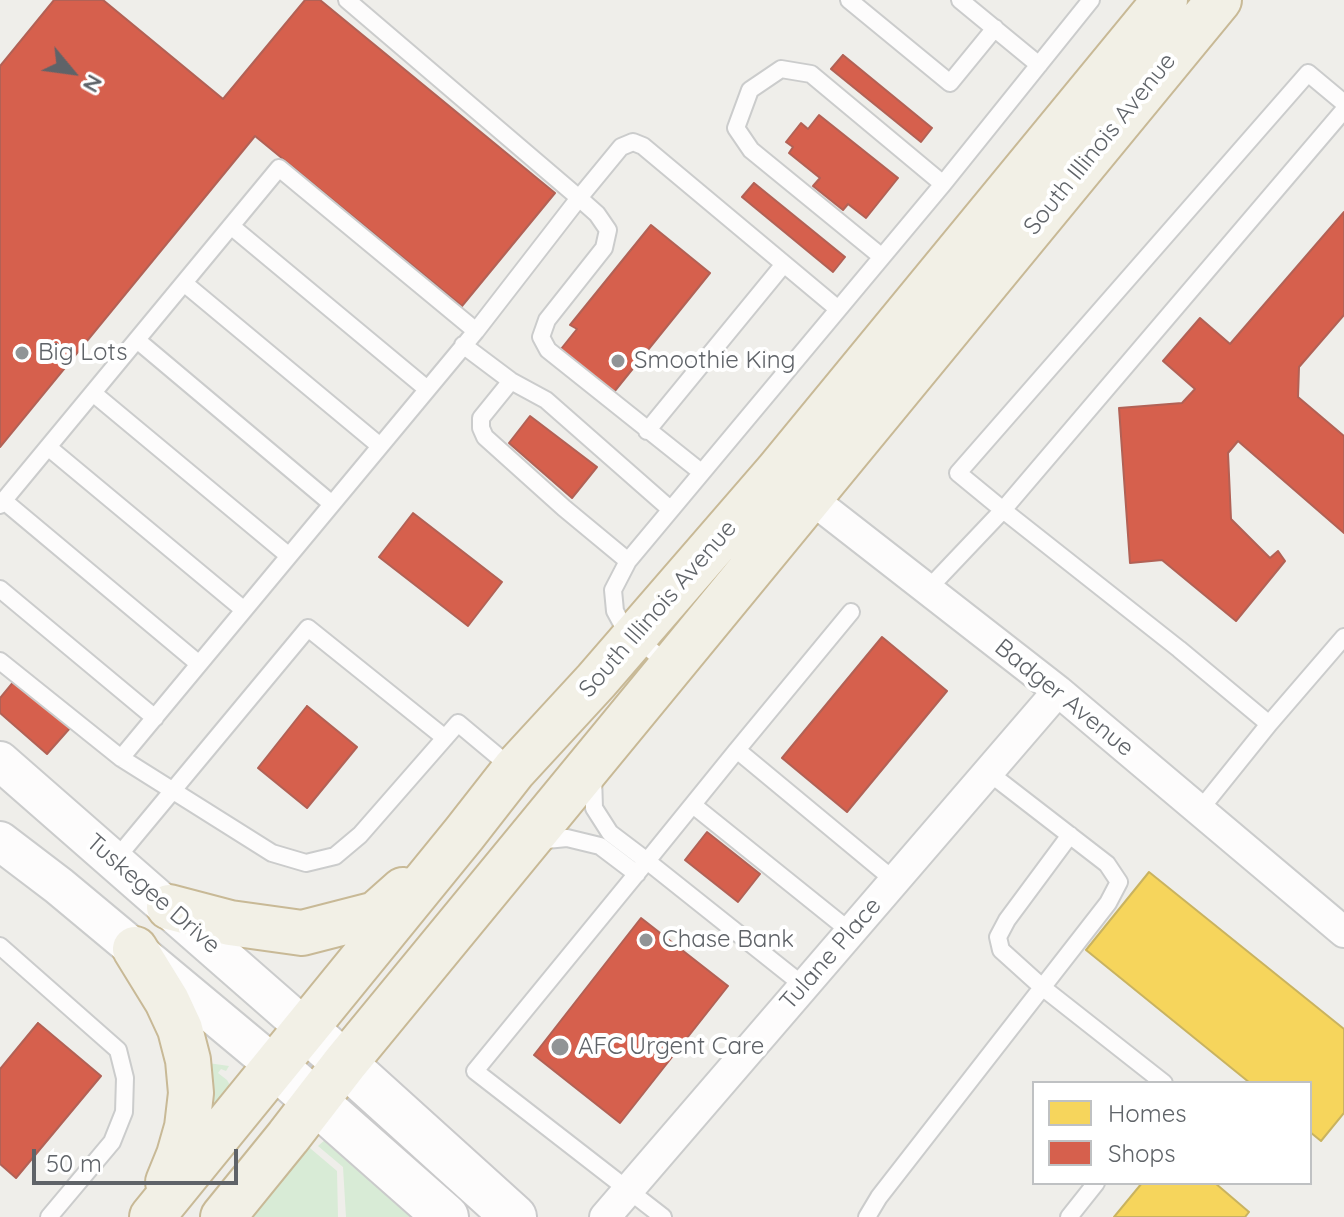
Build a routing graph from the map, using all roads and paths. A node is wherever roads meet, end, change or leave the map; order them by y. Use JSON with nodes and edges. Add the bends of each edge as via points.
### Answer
{"nodes":[{"id":1,"x":347,"y":0,"type":"edge"},
{"id":2,"x":849,"y":0,"type":"edge"},
{"id":3,"x":960,"y":0,"type":"edge"},
{"id":4,"x":1091,"y":0,"type":"edge"},
{"id":5,"x":1180,"y":8,"type":"edge"},
{"id":6,"x":995,"y":28,"type":"junction"},
{"id":7,"x":1039,"y":65,"type":"junction"},
{"id":8,"x":1344,"y":103,"type":"edge"},
{"id":9,"x":1344,"y":110,"type":"edge"},
{"id":10,"x":943,"y":184,"type":"junction"},
{"id":11,"x":579,"y":198,"type":"junction"},
{"id":12,"x":231,"y":226,"type":"junction"},
{"id":13,"x":882,"y":257,"type":"junction"},
{"id":14,"x":784,"y":264,"type":"junction"},
{"id":15,"x":184,"y":283,"type":"junction"},
{"id":16,"x":838,"y":309,"type":"junction"},
{"id":17,"x":476,"y":331,"type":"junction"},
{"id":18,"x":137,"y":340,"type":"junction"},
{"id":19,"x":463,"y":345,"type":"junction"},
{"id":20,"x":511,"y":381,"type":"junction"},
{"id":21,"x":427,"y":389,"type":"junction"},
{"id":22,"x":93,"y":393,"type":"junction"},
{"id":23,"x":647,"y":431,"type":"junction"},
{"id":24,"x":380,"y":446,"type":"junction"},
{"id":25,"x":48,"y":447,"type":"junction"},
{"id":26,"x":701,"y":472,"type":"junction"},
{"id":27,"x":794,"y":485,"type":"junction"},
{"id":28,"x":2,"y":503,"type":"edge"},
{"id":29,"x":332,"y":504,"type":"junction"},
{"id":30,"x":670,"y":509,"type":"junction"},
{"id":31,"x":1003,"y":510,"type":"junction"},
{"id":32,"x":289,"y":556,"type":"junction"},
{"id":33,"x":628,"y":561,"type":"junction"},
{"id":34,"x":0,"y":589,"type":"edge"},
{"id":35,"x":928,"y":589,"type":"junction"},
{"id":36,"x":244,"y":610,"type":"junction"},
{"id":37,"x":851,"y":612,"type":"dead end"},
{"id":38,"x":635,"y":636,"type":"junction"},
{"id":39,"x":1344,"y":637,"type":"edge"},
{"id":40,"x":0,"y":661,"type":"edge"},
{"id":41,"x":199,"y":664,"type":"junction"},
{"id":42,"x":671,"y":668,"type":"junction"},
{"id":43,"x":1058,"y":691,"type":"junction"},
{"id":44,"x":155,"y":718,"type":"junction"},
{"id":45,"x":1269,"y":724,"type":"junction"},
{"id":46,"x":445,"y":738,"type":"junction"},
{"id":47,"x":737,"y":750,"type":"junction"},
{"id":48,"x":121,"y":758,"type":"junction"},
{"id":49,"x":0,"y":761,"type":"edge"},
{"id":50,"x":592,"y":763,"type":"junction"},
{"id":51,"x":514,"y":770,"type":"junction"},
{"id":52,"x":988,"y":772,"type":"junction"},
{"id":53,"x":173,"y":791,"type":"junction"},
{"id":54,"x":693,"y":805,"type":"junction"},
{"id":55,"x":1199,"y":811,"type":"junction"},
{"id":56,"x":464,"y":834,"type":"junction"},
{"id":57,"x":1070,"y":835,"type":"junction"},
{"id":58,"x":0,"y":841,"type":"edge"},
{"id":59,"x":527,"y":842,"type":"junction"},
{"id":60,"x":115,"y":860,"type":"junction"},
{"id":61,"x":642,"y":868,"type":"junction"},
{"id":62,"x":895,"y":881,"type":"junction"},
{"id":63,"x":169,"y":907,"type":"junction"},
{"id":64,"x":851,"y":932,"type":"junction"},
{"id":65,"x":1344,"y":932,"type":"edge"},
{"id":66,"x":135,"y":949,"type":"junction"},
{"id":67,"x":2,"y":952,"type":"edge"},
{"id":68,"x":804,"y":986,"type":"junction"},
{"id":69,"x":1042,"y":987,"type":"junction"},
{"id":70,"x":305,"y":1028,"type":"junction"},
{"id":71,"x":345,"y":1063,"type":"junction"},
{"id":72,"x":275,"y":1066,"type":"junction"},
{"id":73,"x":1161,"y":1081,"type":"edge"},
{"id":74,"x":315,"y":1101,"type":"junction"},
{"id":75,"x":1094,"y":1185,"type":"edge"},
{"id":76,"x":628,"y":1190,"type":"junction"},
{"id":77,"x":153,"y":1216,"type":"edge"},
{"id":78,"x":49,"y":1217,"type":"edge"},
{"id":79,"x":223,"y":1217,"type":"edge"},
{"id":80,"x":446,"y":1217,"type":"edge"},
{"id":81,"x":514,"y":1217,"type":"edge"},
{"id":82,"x":605,"y":1217,"type":"edge"},
{"id":83,"x":663,"y":1217,"type":"edge"},
{"id":84,"x":867,"y":1217,"type":"edge"},
{"id":85,"x":1069,"y":1217,"type":"edge"}],
"edges":[{"from":1,"to":11,"type":"lane"},
{"from":2,"to":6,"type":"lane","via":[[950,83]]},
{"from":3,"to":6,"type":"lane"},
{"from":4,"to":7,"type":"lane"},
{"from":5,"to":27,"type":"highway","name":"South Illinois Avenue"},
{"from":6,"to":7,"type":"lane"},
{"from":7,"to":10,"type":"lane"},
{"from":8,"to":31,"type":"lane","via":[[1308,73],[958,473]]},
{"from":9,"to":31,"type":"lane"},
{"from":10,"to":13,"type":"lane"},
{"from":10,"to":13,"type":"lane","via":[[811,74],[781,69],[750,90],[736,128],[751,150]]},
{"from":11,"to":14,"type":"lane","via":[[621,147],[633,142]]},
{"from":11,"to":17,"type":"lane"},
{"from":11,"to":23,"type":"lane","via":[[608,230],[604,248],[547,320],[541,337],[548,350]]},
{"from":12,"to":15,"type":"lane"},
{"from":12,"to":17,"type":"lane","via":[[279,168]]},
{"from":12,"to":21,"type":"lane"},
{"from":13,"to":16,"type":"lane"},
{"from":14,"to":16,"type":"lane"},
{"from":14,"to":23,"type":"lane"},
{"from":15,"to":18,"type":"lane"},
{"from":15,"to":24,"type":"lane"},
{"from":16,"to":26,"type":"lane"},
{"from":17,"to":19,"type":"lane"},
{"from":18,"to":22,"type":"lane"},
{"from":18,"to":29,"type":"lane"},
{"from":19,"to":20,"type":"lane"},
{"from":19,"to":21,"type":"lane"},
{"from":20,"to":30,"type":"lane","via":[[546,400]]},
{"from":20,"to":33,"type":"lane","via":[[481,418],[485,437]]},
{"from":21,"to":24,"type":"lane"},
{"from":22,"to":25,"type":"lane"},
{"from":22,"to":32,"type":"lane"},
{"from":23,"to":26,"type":"lane"},
{"from":24,"to":29,"type":"lane"},
{"from":25,"to":28,"type":"lane"},
{"from":25,"to":36,"type":"lane"},
{"from":26,"to":30,"type":"lane"},
{"from":27,"to":35,"type":"street","name":"Badger Avenue"},
{"from":27,"to":38,"type":"highway","name":"South Illinois Avenue"},
{"from":27,"to":42,"type":"highway","name":"South Illinois Avenue"},
{"from":28,"to":41,"type":"lane"},
{"from":29,"to":32,"type":"lane"},
{"from":30,"to":33,"type":"lane"},
{"from":31,"to":35,"type":"lane"},
{"from":31,"to":45,"type":"lane"},
{"from":32,"to":36,"type":"lane"},
{"from":33,"to":38,"type":"lane","via":[[613,590],[615,611]]},
{"from":34,"to":44,"type":"lane"},
{"from":35,"to":43,"type":"street","name":"Badger Avenue"},
{"from":36,"to":41,"type":"lane"},
{"from":37,"to":47,"type":"lane"},
{"from":38,"to":42,"type":"lane"},
{"from":38,"to":51,"type":"highway","name":"South Illinois Avenue"},
{"from":39,"to":45,"type":"lane"},
{"from":40,"to":48,"type":"lane"},
{"from":41,"to":44,"type":"lane"},
{"from":42,"to":50,"type":"highway","name":"South Illinois Avenue"},
{"from":43,"to":52,"type":"street","name":"Tulane Place"},
{"from":43,"to":55,"type":"street","name":"Badger Avenue"},
{"from":44,"to":48,"type":"lane"},
{"from":45,"to":55,"type":"lane"},
{"from":46,"to":51,"type":"lane","via":[[458,723]]},
{"from":46,"to":53,"type":"lane","via":[[360,835],[335,856],[306,863],[272,853]]},
{"from":46,"to":53,"type":"lane","via":[[308,628]]},
{"from":47,"to":54,"type":"lane"},
{"from":47,"to":62,"type":"lane"},
{"from":48,"to":53,"type":"lane"},
{"from":49,"to":60,"type":"street","name":"Tuskegee Drive"},
{"from":50,"to":59,"type":"highway","name":"South Illinois Avenue"},
{"from":50,"to":61,"type":"lane","via":[[594,808]]},
{"from":51,"to":56,"type":"highway","name":"South Illinois Avenue"},
{"from":52,"to":57,"type":"lane"},
{"from":52,"to":62,"type":"street","name":"Tulane Place"},
{"from":53,"to":60,"type":"lane"},
{"from":54,"to":61,"type":"lane"},
{"from":54,"to":64,"type":"lane"},
{"from":55,"to":65,"type":"street","name":"Badger Avenue"},
{"from":56,"to":63,"type":"highway","via":[[376,914],[302,933]]},
{"from":56,"to":70,"type":"highway","name":"South Illinois Avenue"},
{"from":57,"to":69,"type":"lane","via":[[998,937],[1001,950]]},
{"from":57,"to":69,"type":"lane","via":[[1107,864],[1119,882]]},
{"from":58,"to":66,"type":"street"},
{"from":59,"to":61,"type":"lane","via":[[567,838],[600,846]]},
{"from":59,"to":71,"type":"highway","name":"South Illinois Avenue"},
{"from":60,"to":63,"type":"street","name":"Tuskegee Drive"},
{"from":61,"to":68,"type":"lane"},
{"from":61,"to":76,"type":"lane","via":[[475,1071]]},
{"from":62,"to":64,"type":"street","name":"Tulane Place"},
{"from":63,"to":70,"type":"street","name":"Tuskegee Drive"},
{"from":64,"to":68,"type":"street","name":"Tulane Place"},
{"from":66,"to":72,"type":"street"},
{"from":66,"to":77,"type":"highway","via":[[180,1029],[191,1093],[179,1155]]},
{"from":67,"to":78,"type":"lane","via":[[118,1050],[125,1078],[124,1112],[112,1142]]},
{"from":68,"to":76,"type":"street","name":"Tulane Place"},
{"from":69,"to":73,"type":"lane"},
{"from":69,"to":84,"type":"lane"},
{"from":70,"to":71,"type":"main road"},
{"from":70,"to":72,"type":"highway","name":"South Illinois Avenue"},
{"from":71,"to":74,"type":"highway","name":"South Illinois Avenue"},
{"from":71,"to":81,"type":"main road"},
{"from":72,"to":74,"type":"main road"},
{"from":72,"to":77,"type":"highway","name":"South Illinois Avenue"},
{"from":74,"to":79,"type":"highway","name":"South Illinois Avenue"},
{"from":74,"to":80,"type":"main road"},
{"from":75,"to":85,"type":"lane"},
{"from":76,"to":82,"type":"street","name":"Tulane Place"},
{"from":76,"to":83,"type":"lane"}]}
